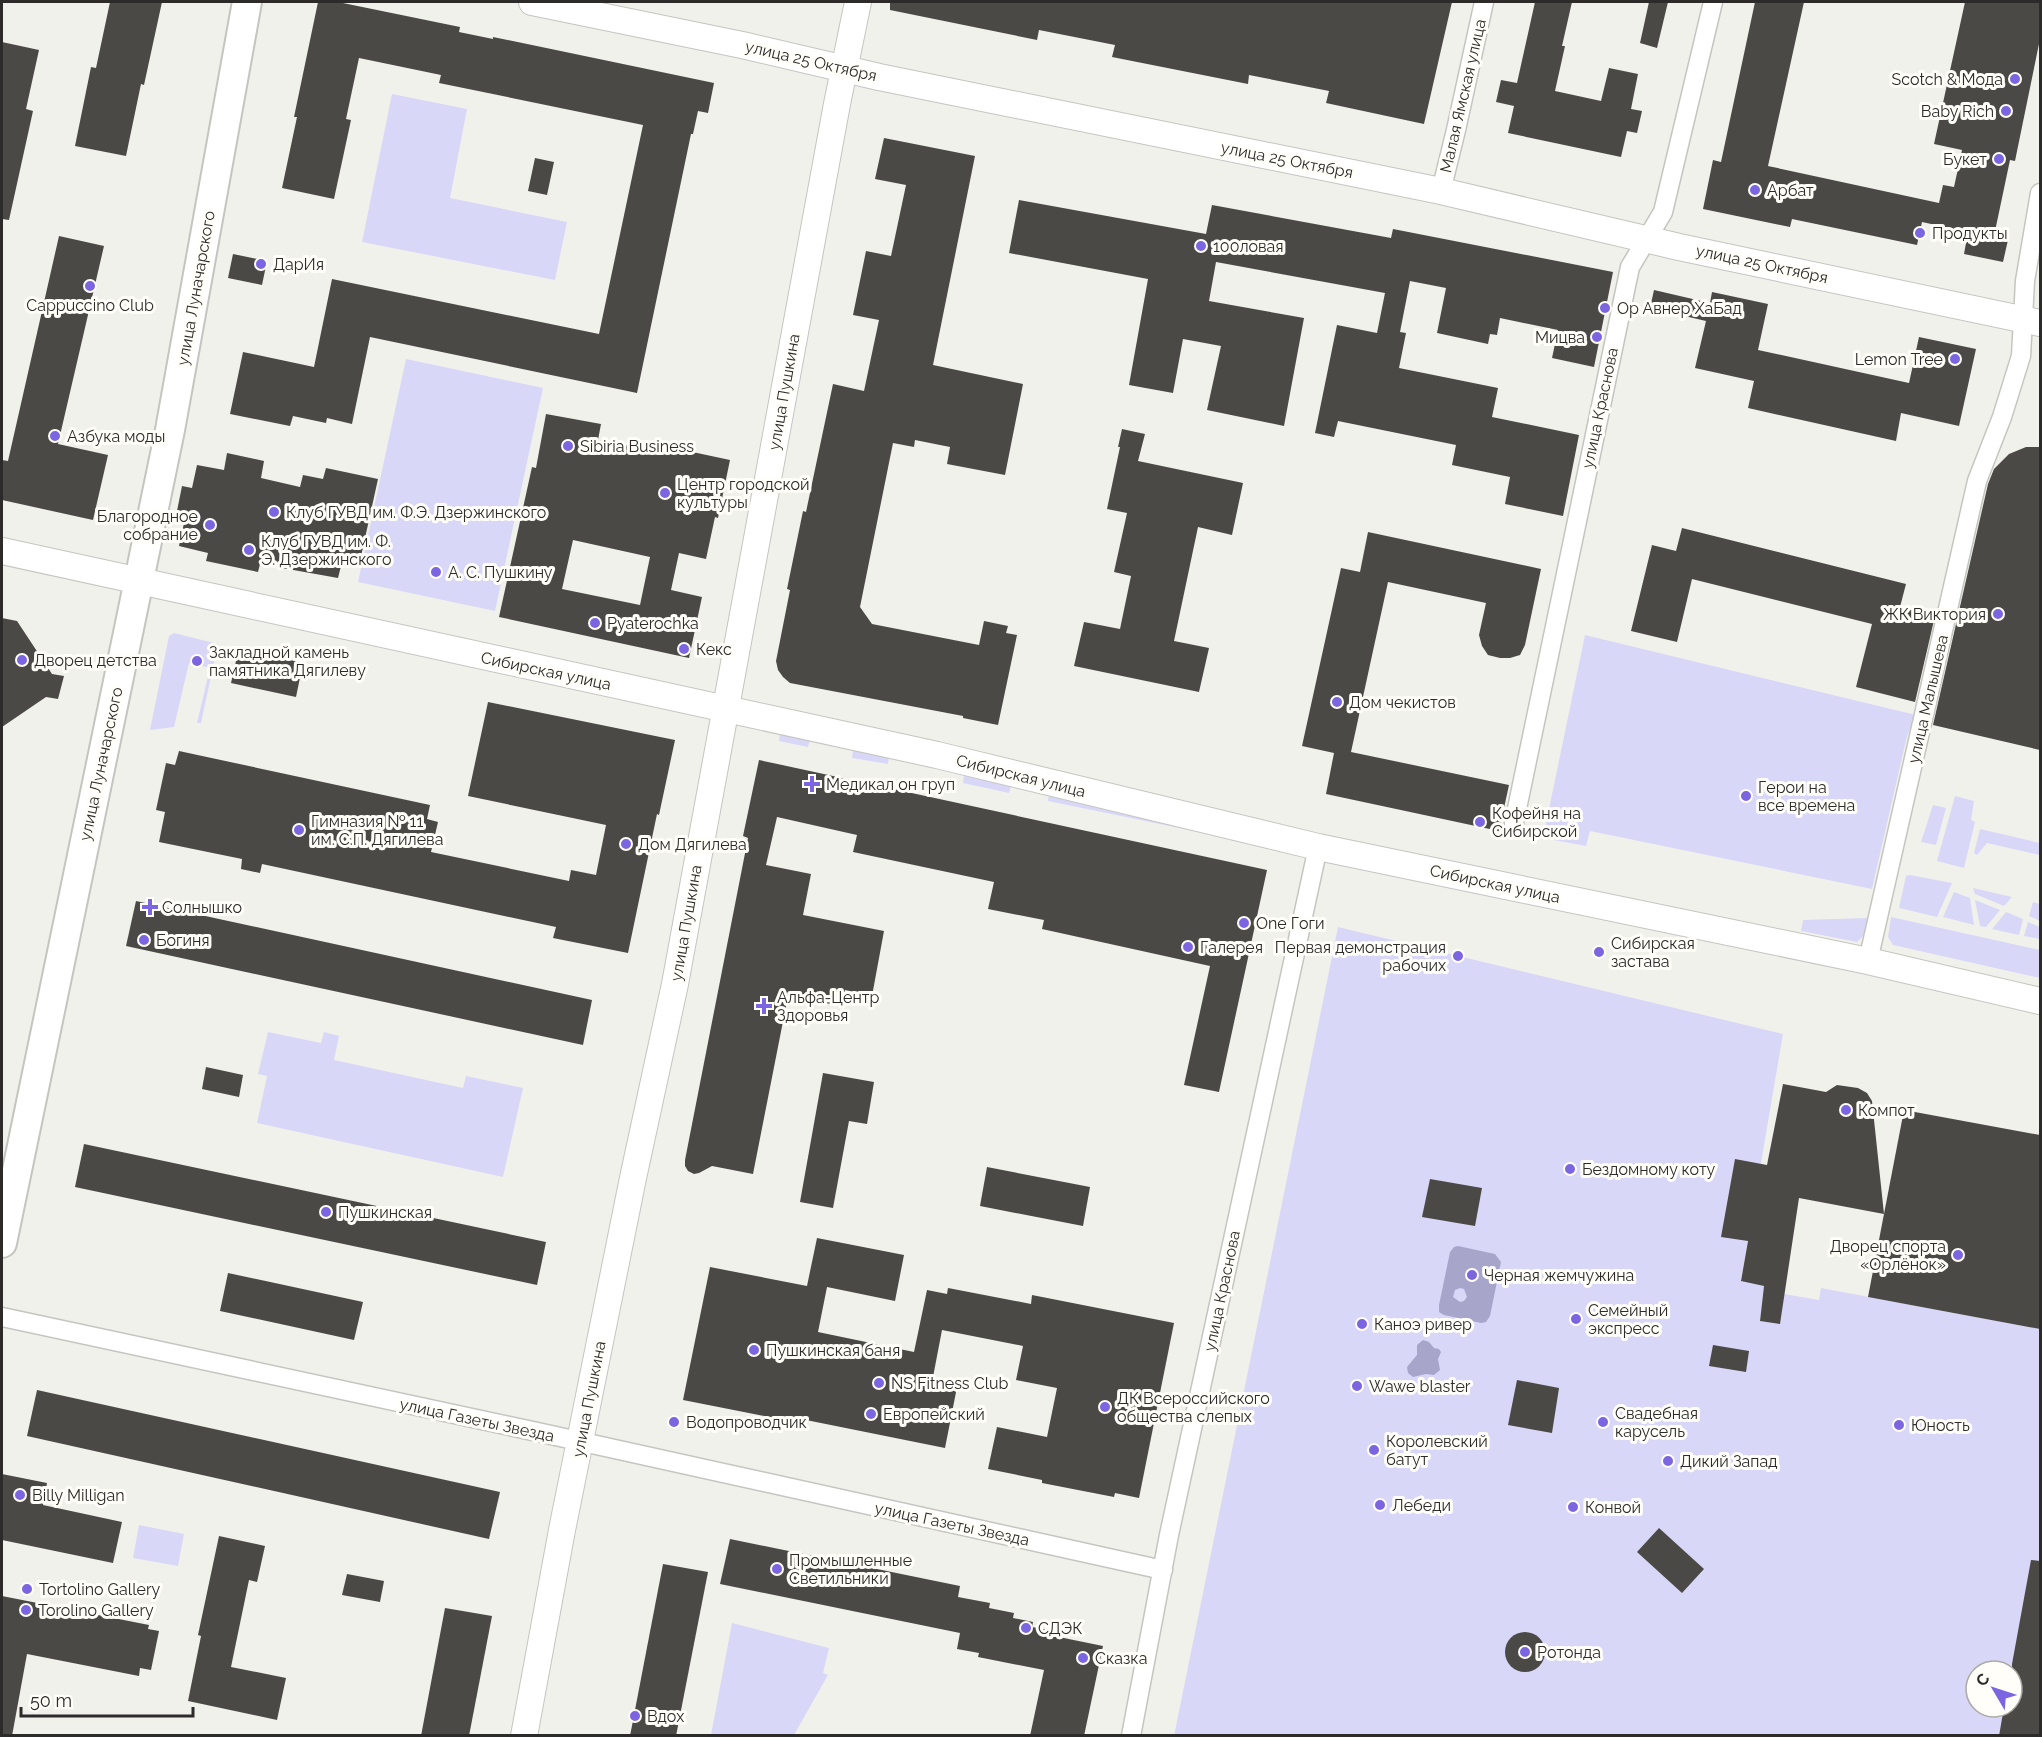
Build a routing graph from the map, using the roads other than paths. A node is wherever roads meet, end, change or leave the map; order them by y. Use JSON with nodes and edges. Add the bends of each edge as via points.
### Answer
{"nodes":[{"id":1,"x":248,"y":2,"type":"edge"},
{"id":2,"x":532,"y":2,"type":"edge"},
{"id":3,"x":858,"y":2,"type":"edge"},
{"id":4,"x":1484,"y":2,"type":"edge"},
{"id":5,"x":1713,"y":2,"type":"edge"},
{"id":6,"x":844,"y":68,"type":"junction"},
{"id":7,"x":1441,"y":191,"type":"junction"},
{"id":8,"x":2040,"y":193,"type":"edge"},
{"id":9,"x":1647,"y":239,"type":"junction"},
{"id":10,"x":2032,"y":321,"type":"edge"},
{"id":11,"x":2,"y":551,"type":"edge"},
{"id":12,"x":138,"y":582,"type":"junction"},
{"id":13,"x":725,"y":709,"type":"junction"},
{"id":14,"x":1514,"y":823,"type":"dead end"},
{"id":15,"x":1318,"y":847,"type":"junction"},
{"id":16,"x":1868,"y":961,"type":"junction"},
{"id":17,"x":2040,"y":1000,"type":"edge"},
{"id":18,"x":2,"y":1243,"type":"edge"},
{"id":19,"x":2,"y":1317,"type":"edge"},
{"id":20,"x":580,"y":1442,"type":"junction"},
{"id":21,"x":1163,"y":1570,"type":"junction"},
{"id":22,"x":524,"y":1736,"type":"edge"},
{"id":23,"x":1131,"y":1736,"type":"edge"}],
"edges":[{"from":1,"to":12,"type":"main road","name":"улица Луначарского","via":[[170,430]]},
{"from":2,"to":6,"type":"main road","name":"улица 25 Октября"},
{"from":3,"to":6,"type":"main road","name":"улица Пушкина"},
{"from":4,"to":7,"type":"street","name":"Малая Ямская улица"},
{"from":5,"to":9,"type":"street","name":"улица Краснова","via":[[1663,212]]},
{"from":6,"to":7,"type":"main road","name":"улица 25 Октября"},
{"from":6,"to":13,"type":"main road","name":"улица Пушкина"},
{"from":7,"to":9,"type":"main road","name":"улица 25 Октября"},
{"from":8,"to":10,"type":"street","name":"улица Малышева","via":[[2025,281]]},
{"from":9,"to":10,"type":"main road","name":"улица 25 Октября"},
{"from":9,"to":14,"type":"street","name":"улица Краснова","via":[[1630,267]]},
{"from":10,"to":16,"type":"street","name":"улица Малышева","via":[[1977,481]]},
{"from":11,"to":12,"type":"main road","name":"Сибирская улица"},
{"from":12,"to":13,"type":"main road","name":"Сибирская улица"},
{"from":12,"to":18,"type":"main road","name":"улица Луначарского"},
{"from":13,"to":15,"type":"main road","name":"Сибирская улица","via":[[937,755]]},
{"from":13,"to":20,"type":"main road","name":"улица Пушкина","via":[[675,984]]},
{"from":15,"to":16,"type":"main road","name":"Сибирская улица"},
{"from":15,"to":21,"type":"street","name":"улица Краснова"},
{"from":16,"to":17,"type":"main road","name":"Сибирская улица"},
{"from":19,"to":20,"type":"street","name":"улица Газеты Звезда"},
{"from":20,"to":21,"type":"street","name":"улица Газеты Звезда"},
{"from":20,"to":22,"type":"main road","name":"улица Пушкина"},
{"from":21,"to":23,"type":"street","name":"улица Краснова"}]}
